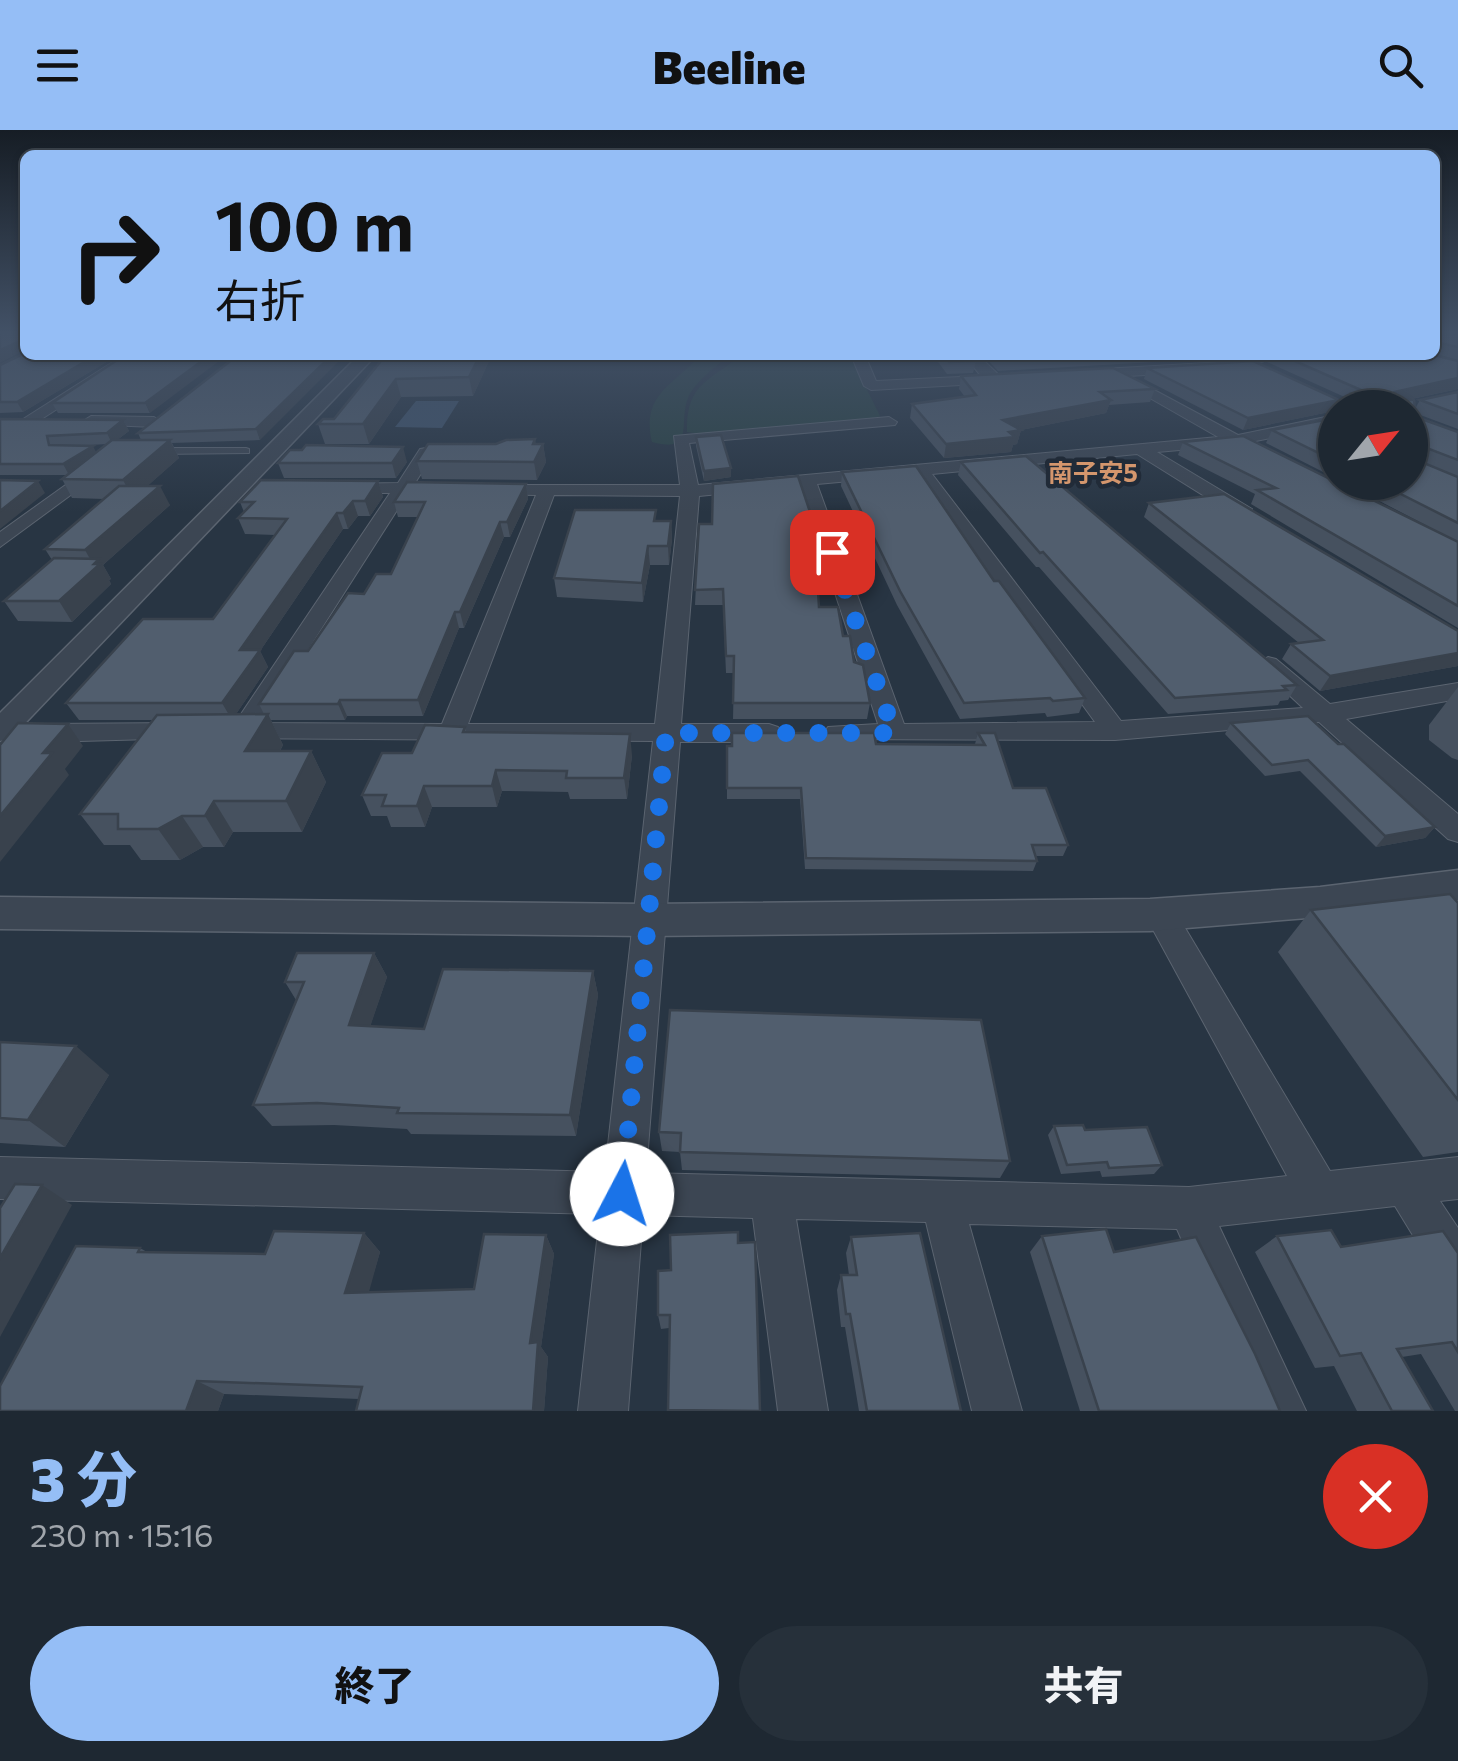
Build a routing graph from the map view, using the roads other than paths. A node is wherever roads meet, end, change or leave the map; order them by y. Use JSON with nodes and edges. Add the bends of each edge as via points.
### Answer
{"nodes":[{"id":1,"x":71,"y":392,"type":"edge"},
{"id":2,"x":335,"y":392,"type":"edge"},
{"id":3,"x":1148,"y":392,"type":"edge"},
{"id":4,"x":168,"y":411,"type":"edge"},
{"id":5,"x":154,"y":422,"type":"junction"},
{"id":6,"x":888,"y":422,"type":"dead end"},
{"id":7,"x":1318,"y":427,"type":"edge"},
{"id":8,"x":1236,"y":440,"type":"junction"},
{"id":9,"x":134,"y":446,"type":"joint"},
{"id":10,"x":1140,"y":449,"type":"junction"},
{"id":11,"x":246,"y":452,"type":"dead end"},
{"id":12,"x":425,"y":453,"type":"edge"},
{"id":13,"x":1270,"y":458,"type":"edge"},
{"id":14,"x":1027,"y":460,"type":"junction"},
{"id":15,"x":920,"y":470,"type":"junction"},
{"id":16,"x":807,"y":480,"type":"junction"},
{"id":17,"x":37,"y":483,"type":"edge"},
{"id":18,"x":1057,"y":485,"type":"edge"},
{"id":19,"x":331,"y":488,"type":"edge"},
{"id":20,"x":403,"y":488,"type":"junction"},
{"id":21,"x":547,"y":490,"type":"junction"},
{"id":22,"x":690,"y":491,"type":"junction"},
{"id":23,"x":1257,"y":520,"type":"edge"},
{"id":24,"x":0,"y":541,"type":"edge"},
{"id":25,"x":1251,"y":649,"type":"edge"},
{"id":26,"x":1458,"y":690,"type":"edge"},
{"id":27,"x":1325,"y":712,"type":"junction"},
{"id":28,"x":0,"y":731,"type":"edge"},
{"id":29,"x":1115,"y":731,"type":"junction"},
{"id":30,"x":224,"y":732,"type":"junction"},
{"id":31,"x":451,"y":732,"type":"junction"},
{"id":32,"x":44,"y":733,"type":"edge"},
{"id":33,"x":666,"y":733,"type":"junction"},
{"id":34,"x":894,"y":733,"type":"junction"},
{"id":35,"x":1458,"y":832,"type":"edge"},
{"id":36,"x":1458,"y":885,"type":"edge"},
{"id":37,"x":0,"y":912,"type":"edge"},
{"id":38,"x":1161,"y":915,"type":"junction"},
{"id":39,"x":647,"y":920,"type":"junction"},
{"id":40,"x":0,"y":1178,"type":"edge"},
{"id":41,"x":1458,"y":1178,"type":"edge"},
{"id":42,"x":1404,"y":1184,"type":"junction"},
{"id":43,"x":622,"y":1194,"type":"junction"},
{"id":44,"x":1320,"y":1194,"type":"junction"},
{"id":45,"x":772,"y":1199,"type":"junction"},
{"id":46,"x":942,"y":1202,"type":"junction"},
{"id":47,"x":1190,"y":1208,"type":"junction"},
{"id":48,"x":1458,"y":1267,"type":"edge"},
{"id":49,"x":602,"y":1411,"type":"edge"},
{"id":50,"x":803,"y":1411,"type":"edge"},
{"id":51,"x":996,"y":1411,"type":"edge"},
{"id":52,"x":1281,"y":1411,"type":"edge"}],
"edges":[{"from":1,"to":5,"type":"street","via":[[21,421]]},
{"from":2,"to":28,"type":"street","via":[[249,487]]},
{"from":3,"to":8,"type":"street"},
{"from":4,"to":5,"type":"street"},
{"from":5,"to":9,"type":"street"},
{"from":6,"to":22,"type":"street","via":[[680,439]]},
{"from":7,"to":8,"type":"street"},
{"from":8,"to":10,"type":"street"},
{"from":8,"to":13,"type":"street"},
{"from":9,"to":11,"type":"lane"},
{"from":10,"to":14,"type":"street"},
{"from":10,"to":23,"type":"street"},
{"from":12,"to":20,"type":"street"},
{"from":14,"to":15,"type":"street"},
{"from":14,"to":18,"type":"street"},
{"from":15,"to":16,"type":"street"},
{"from":15,"to":29,"type":"street"},
{"from":16,"to":22,"type":"street"},
{"from":16,"to":34,"type":"street"},
{"from":17,"to":24,"type":"street","via":[[83,477]]},
{"from":19,"to":20,"type":"street"},
{"from":20,"to":21,"type":"street"},
{"from":20,"to":30,"type":"street"},
{"from":21,"to":22,"type":"street"},
{"from":21,"to":31,"type":"street"},
{"from":22,"to":33,"type":"street"},
{"from":25,"to":27,"type":"street"},
{"from":26,"to":27,"type":"street"},
{"from":27,"to":29,"type":"street"},
{"from":27,"to":35,"type":"street"},
{"from":29,"to":34,"type":"street"},
{"from":30,"to":31,"type":"street"},
{"from":30,"to":32,"type":"street"},
{"from":31,"to":33,"type":"street"},
{"from":33,"to":34,"type":"street"},
{"from":33,"to":39,"type":"street"},
{"from":36,"to":38,"type":"street"},
{"from":37,"to":39,"type":"street"},
{"from":38,"to":39,"type":"street"},
{"from":38,"to":44,"type":"street"},
{"from":39,"to":43,"type":"street"},
{"from":40,"to":43,"type":"street"},
{"from":41,"to":42,"type":"street"},
{"from":42,"to":44,"type":"street"},
{"from":42,"to":48,"type":"street"},
{"from":43,"to":45,"type":"street"},
{"from":43,"to":49,"type":"street"},
{"from":44,"to":47,"type":"street"},
{"from":45,"to":46,"type":"street"},
{"from":45,"to":50,"type":"street"},
{"from":46,"to":47,"type":"street"},
{"from":46,"to":51,"type":"street"},
{"from":47,"to":52,"type":"street"}]}
